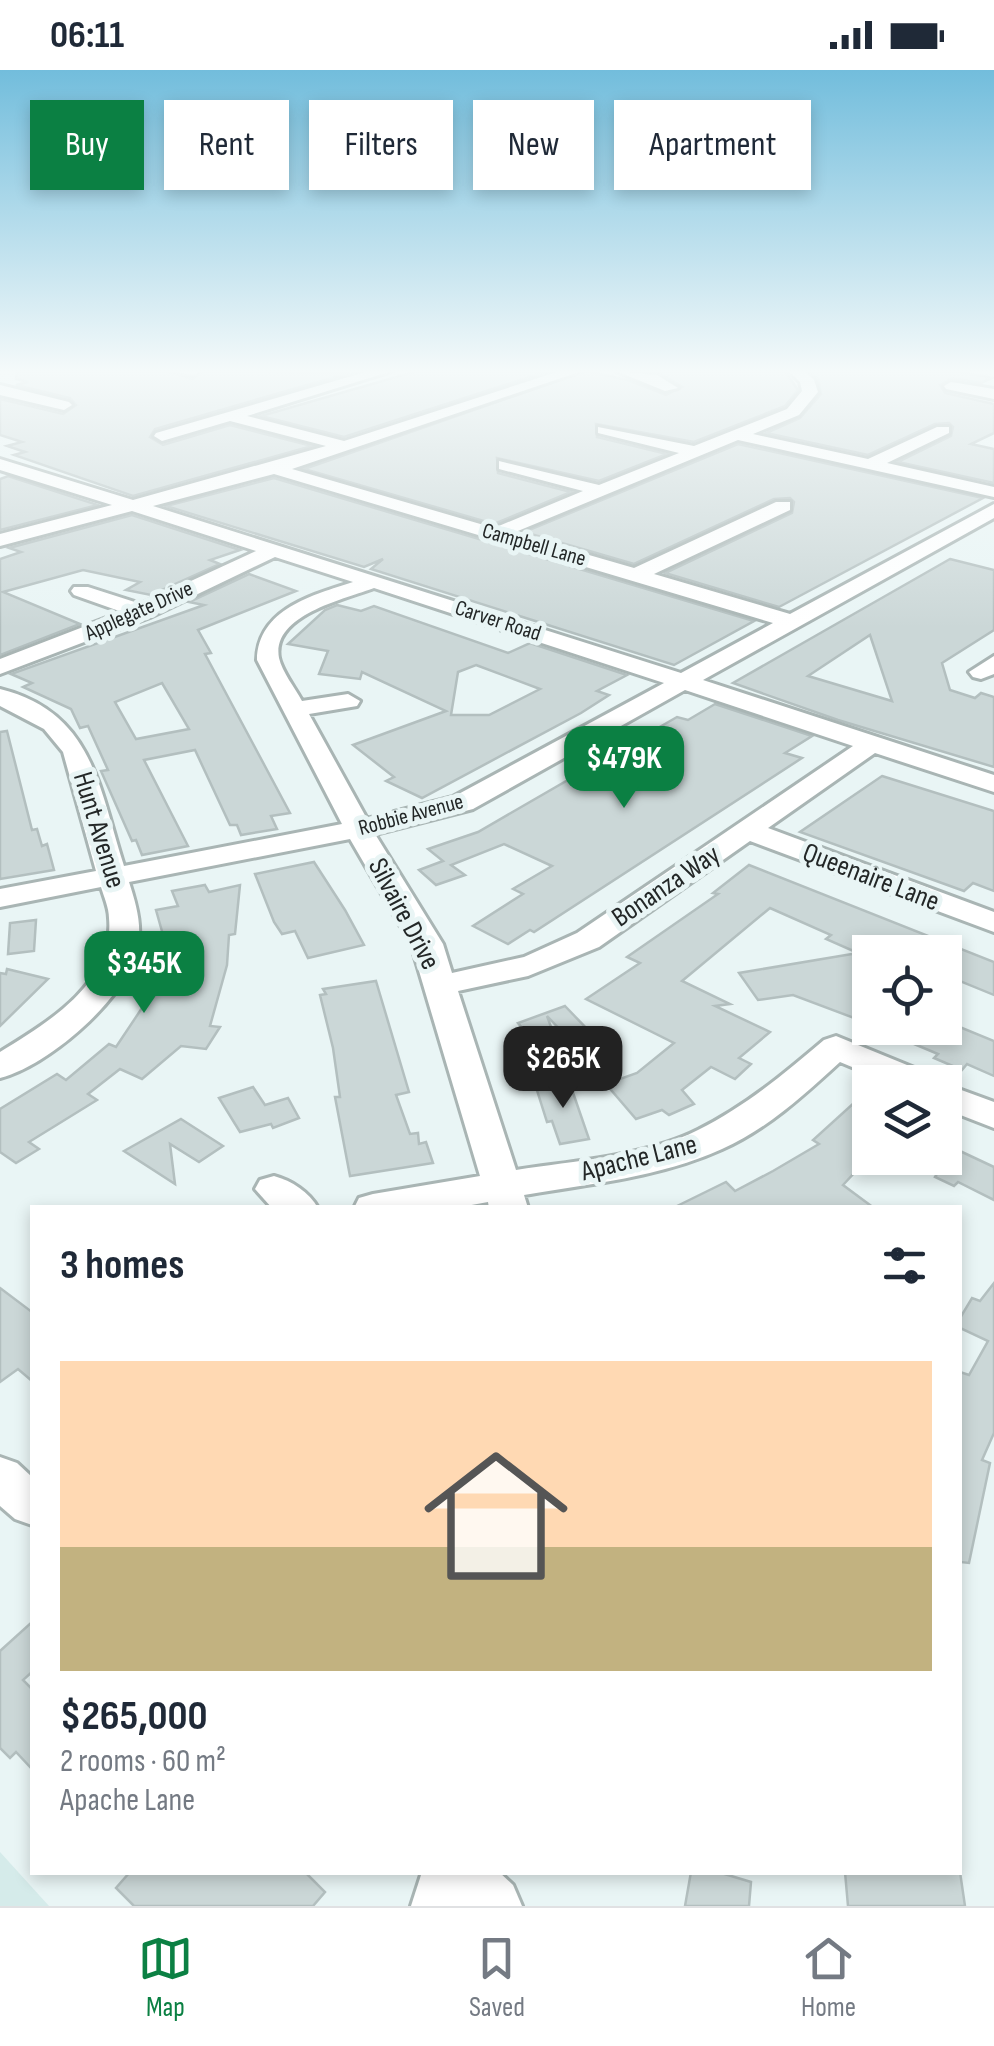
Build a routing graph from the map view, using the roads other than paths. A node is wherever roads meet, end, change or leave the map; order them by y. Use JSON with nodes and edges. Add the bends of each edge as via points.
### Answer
{"nodes":[{"id":1,"x":311,"y":457,"type":"edge"},
{"id":2,"x":686,"y":457,"type":"edge"},
{"id":3,"x":836,"y":457,"type":"edge"},
{"id":4,"x":886,"y":457,"type":"edge"},
{"id":5,"x":0,"y":464,"type":"edge"},
{"id":6,"x":870,"y":464,"type":"junction"},
{"id":7,"x":505,"y":465,"type":"dead end"},
{"id":8,"x":274,"y":469,"type":"junction"},
{"id":9,"x":602,"y":491,"type":"junction"},
{"id":10,"x":994,"y":492,"type":"edge"},
{"id":11,"x":783,"y":506,"type":"dead end"},
{"id":12,"x":132,"y":507,"type":"junction"},
{"id":13,"x":994,"y":510,"type":"edge"},
{"id":14,"x":496,"y":534,"type":"junction"},
{"id":15,"x":0,"y":540,"type":"edge"},
{"id":16,"x":275,"y":549,"type":"junction"},
{"id":17,"x":638,"y":574,"type":"junction"},
{"id":18,"x":374,"y":581,"type":"junction"},
{"id":19,"x":81,"y":591,"type":"dead end"},
{"id":20,"x":142,"y":612,"type":"junction"},
{"id":21,"x":794,"y":622,"type":"junction"},
{"id":22,"x":0,"y":667,"type":"edge"},
{"id":23,"x":684,"y":684,"type":"junction"},
{"id":24,"x":0,"y":696,"type":"edge"},
{"id":25,"x":348,"y":702,"type":"dead end"},
{"id":26,"x":294,"y":709,"type":"junction"},
{"id":27,"x":872,"y":744,"type":"junction"},
{"id":28,"x":994,"y":784,"type":"edge"},
{"id":29,"x":358,"y":829,"type":"junction"},
{"id":30,"x":748,"y":830,"type":"junction"},
{"id":31,"x":114,"y":876,"type":"junction"},
{"id":32,"x":0,"y":898,"type":"edge"},
{"id":33,"x":994,"y":924,"type":"edge"},
{"id":34,"x":441,"y":984,"type":"junction"},
{"id":35,"x":878,"y":1065,"type":"edge"},
{"id":36,"x":0,"y":1067,"type":"edge"},
{"id":37,"x":962,"y":1102,"type":"edge"},
{"id":38,"x":994,"y":1116,"type":"edge"},
{"id":39,"x":506,"y":1197,"type":"edge"},
{"id":40,"x":409,"y":1205,"type":"edge"},
{"id":41,"x":0,"y":1477,"type":"edge"},
{"id":42,"x":30,"y":1503,"type":"edge"},
{"id":43,"x":452,"y":1875,"type":"edge"},
{"id":44,"x":456,"y":1875,"type":"edge"},
{"id":45,"x":442,"y":1906,"type":"edge"},
{"id":46,"x":492,"y":1906,"type":"edge"}],
"edges":[{"from":1,"to":8,"type":"street"},
{"from":2,"to":9,"type":"street"},
{"from":3,"to":6,"type":"street"},
{"from":4,"to":6,"type":"street"},
{"from":5,"to":12,"type":"street","name":"Carver Road"},
{"from":6,"to":10,"type":"street"},
{"from":7,"to":9,"type":"street"},
{"from":8,"to":12,"type":"street"},
{"from":8,"to":14,"type":"street","name":"Campbell Lane"},
{"from":9,"to":14,"type":"street"},
{"from":11,"to":17,"type":"street"},
{"from":12,"to":15,"type":"street"},
{"from":12,"to":16,"type":"street","name":"Carver Road"},
{"from":13,"to":21,"type":"street","name":"Robbie Avenue"},
{"from":14,"to":17,"type":"street","name":"Campbell Lane"},
{"from":16,"to":18,"type":"street","name":"Carver Road"},
{"from":16,"to":20,"type":"street","name":"Applegate Drive"},
{"from":17,"to":21,"type":"street","name":"Campbell Lane"},
{"from":18,"to":23,"type":"street","name":"Carver Road"},
{"from":18,"to":26,"type":"street","name":"Silvaire Drive","via":[[294,614],[268,638],[268,660]]},
{"from":19,"to":20,"type":"street"},
{"from":20,"to":22,"type":"street","name":"Applegate Drive"},
{"from":21,"to":23,"type":"street","name":"Robbie Avenue"},
{"from":23,"to":27,"type":"street","name":"Carver Road"},
{"from":23,"to":29,"type":"street","name":"Robbie Avenue","via":[[463,804]]},
{"from":24,"to":31,"type":"street","name":"Hunt Avenue","via":[[37,713],[75,751]]},
{"from":25,"to":26,"type":"street"},
{"from":26,"to":29,"type":"street","name":"Silvaire Drive"},
{"from":27,"to":28,"type":"street","name":"Carver Road"},
{"from":27,"to":30,"type":"street","name":"Bonanza Way"},
{"from":29,"to":31,"type":"street","name":"Robbie Avenue"},
{"from":29,"to":34,"type":"street","name":"Silvaire Drive","via":[[427,944]]},
{"from":30,"to":33,"type":"street","name":"Queenaire Lane"},
{"from":30,"to":34,"type":"street","name":"Bonanza Way","via":[[565,952],[496,975]]},
{"from":31,"to":32,"type":"street","name":"Robbie Avenue"},
{"from":31,"to":36,"type":"street","name":"Hunt Avenue","via":[[125,938],[109,978],[63,1027]]},
{"from":34,"to":39,"type":"street","name":"Silvaire Drive"},
{"from":35,"to":39,"type":"street","name":"Apache Lane","via":[[836,1047],[775,1101],[708,1141]]},
{"from":37,"to":38,"type":"street"},
{"from":39,"to":40,"type":"street"},
{"from":41,"to":42,"type":"street"},
{"from":43,"to":45,"type":"street"},
{"from":44,"to":46,"type":"street"}]}
